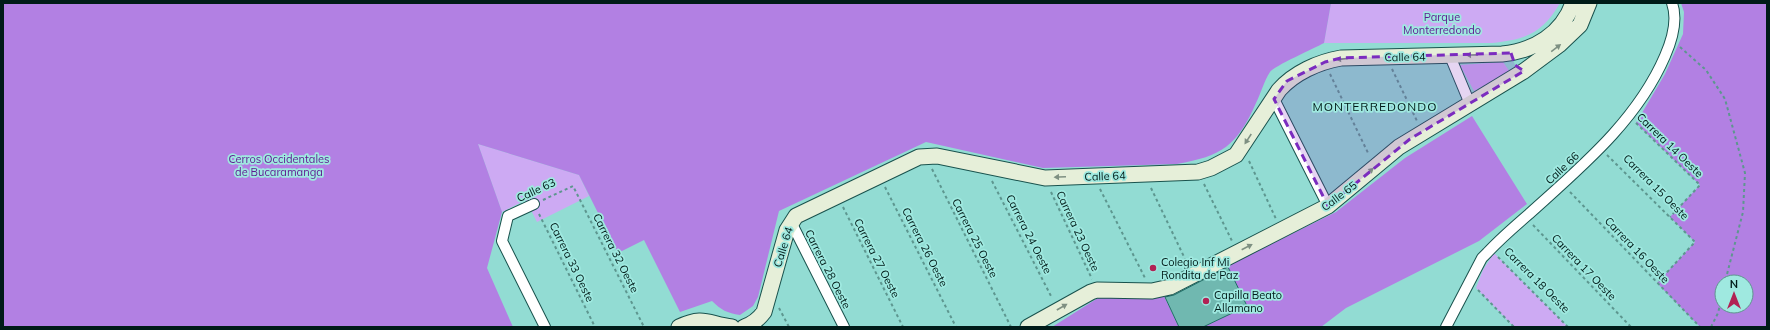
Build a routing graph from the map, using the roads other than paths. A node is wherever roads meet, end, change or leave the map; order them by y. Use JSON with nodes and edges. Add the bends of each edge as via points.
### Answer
{"nodes":[{"id":1,"x":1573,"y":3,"type":"edge"},
{"id":2,"x":1589,"y":3,"type":"edge"},
{"id":3,"x":1672,"y":3,"type":"edge"},
{"id":4,"x":1511,"y":53,"type":"junction"},
{"id":5,"x":1450,"y":56,"type":"junction"},
{"id":6,"x":1524,"y":71,"type":"junction"},
{"id":7,"x":1274,"y":98,"type":"junction"},
{"id":8,"x":1470,"y":104,"type":"junction"},
{"id":9,"x":534,"y":204,"type":"road end"},
{"id":10,"x":1328,"y":206,"type":"junction"},
{"id":11,"x":791,"y":222,"type":"junction"},
{"id":12,"x":545,"y":327,"type":"edge"},
{"id":13,"x":679,"y":327,"type":"edge"},
{"id":14,"x":732,"y":327,"type":"edge"},
{"id":15,"x":744,"y":327,"type":"edge"},
{"id":16,"x":844,"y":327,"type":"edge"},
{"id":17,"x":1028,"y":327,"type":"edge"},
{"id":18,"x":1446,"y":327,"type":"edge"}],
"edges":[{"from":1,"to":4,"type":"street","via":[[1565,20],[1554,33],[1536,45]]},
{"from":6,"to":2,"type":"street","name":"Calle 65","one_way":true,"via":[[1571,36],[1580,24]]},
{"from":3,"to":18,"type":"street","name":"Calle 66","via":[[1672,39],[1661,65],[1629,116],[1601,148],[1482,258]]},
{"from":4,"to":5,"type":"street","name":"Calle 64","one_way":true},
{"from":4,"to":6,"type":"street","via":[[1515,65]]},
{"from":5,"to":7,"type":"street","name":"Calle 64","one_way":true,"via":[[1341,58],[1325,62],[1295,76],[1287,81]]},
{"from":5,"to":8,"type":"street"},
{"from":6,"to":8,"type":"street","name":"Calle 65"},
{"from":7,"to":10,"type":"street"},
{"from":7,"to":11,"type":"street","name":"Calle 64","one_way":true,"via":[[1242,147],[1231,158],[1198,172],[1045,178],[937,156],[925,156],[837,195],[800,214]]},
{"from":10,"to":8,"type":"street","name":"Calle 65","one_way":true,"via":[[1399,147]]},
{"from":9,"to":12,"type":"street","name":"Calle 63","via":[[508,216],[502,241]]},
{"from":17,"to":10,"type":"street","name":"Calle 65","one_way":true,"via":[[1083,295],[1097,290],[1152,291],[1170,287]]},
{"from":11,"to":15,"type":"street","name":"Calle 64","via":[[764,312],[753,324]]},
{"from":11,"to":16,"type":"street","name":"Carrera 28 Oeste"},
{"from":13,"to":14,"type":"street","via":[[699,320]]}]}
